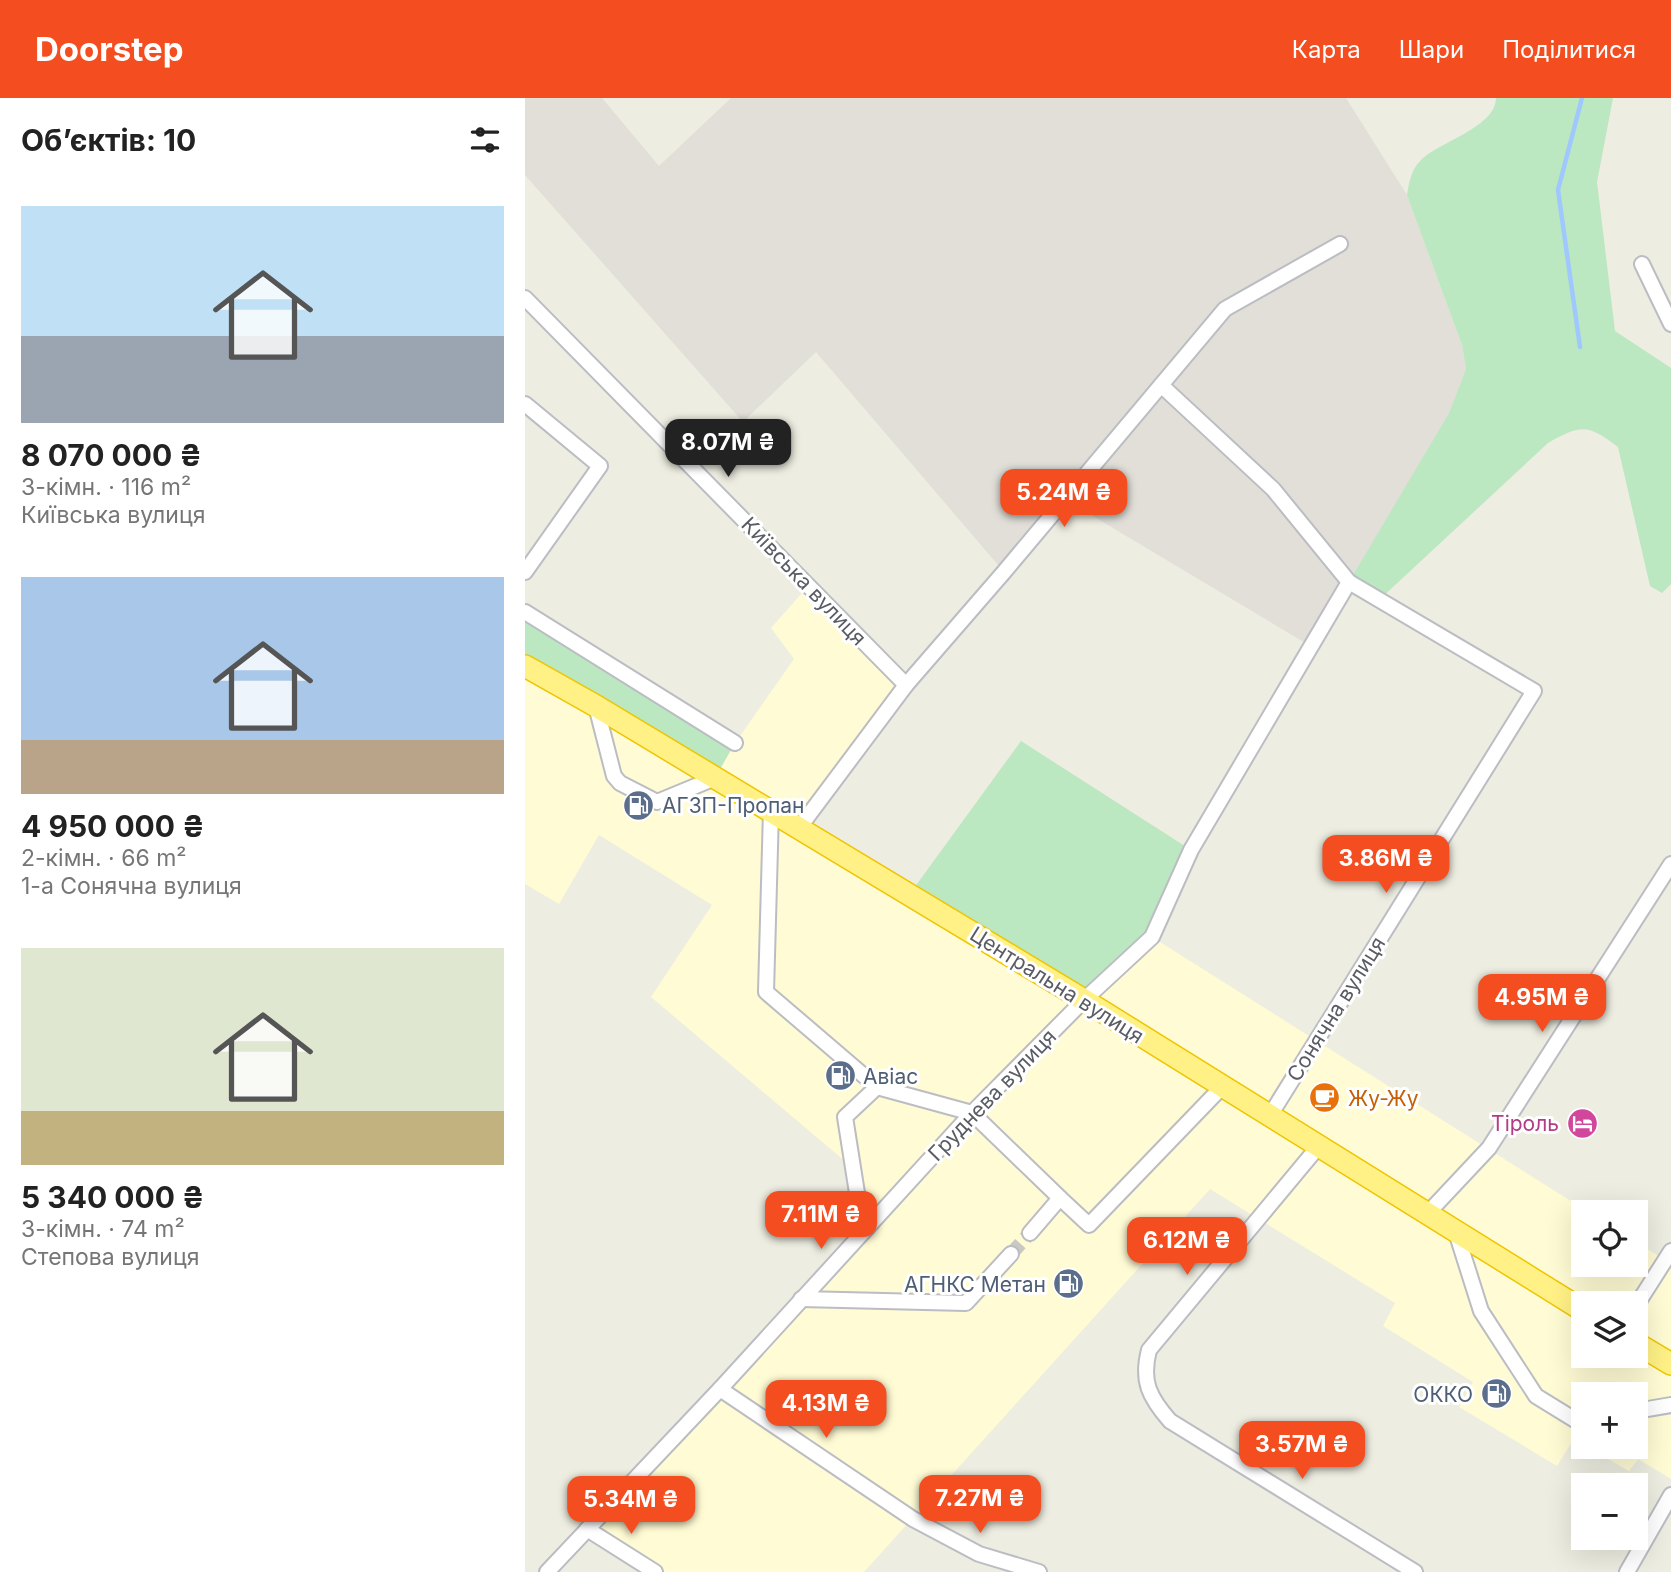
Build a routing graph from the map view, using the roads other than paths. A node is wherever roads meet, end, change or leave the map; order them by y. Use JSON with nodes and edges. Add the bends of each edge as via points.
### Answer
{"nodes":[{"id":1,"x":1340,"y":244,"type":"dead end"},
{"id":2,"x":1642,"y":264,"type":"dead end"},
{"id":3,"x":525,"y":298,"type":"edge"},
{"id":4,"x":1671,"y":324,"type":"edge"},
{"id":5,"x":1161,"y":385,"type":"junction"},
{"id":6,"x":525,"y":404,"type":"edge"},
{"id":7,"x":525,"y":572,"type":"edge"},
{"id":8,"x":1349,"y":582,"type":"junction"},
{"id":9,"x":525,"y":612,"type":"edge"},
{"id":10,"x":525,"y":666,"type":"edge"},
{"id":11,"x":906,"y":685,"type":"junction"},
{"id":12,"x":596,"y":706,"type":"junction"},
{"id":13,"x":735,"y":743,"type":"dead end"},
{"id":14,"x":715,"y":778,"type":"junction"},
{"id":15,"x":771,"y":811,"type":"junction"},
{"id":16,"x":799,"y":828,"type":"junction"},
{"id":17,"x":1671,"y":864,"type":"edge"},
{"id":18,"x":1084,"y":1000,"type":"junction"},
{"id":19,"x":877,"y":1087,"type":"junction"},
{"id":20,"x":1221,"y":1087,"type":"junction"},
{"id":21,"x":972,"y":1112,"type":"junction"},
{"id":22,"x":1269,"y":1117,"type":"junction"},
{"id":23,"x":1318,"y":1147,"type":"junction"},
{"id":24,"x":1060,"y":1198,"type":"junction"},
{"id":25,"x":1427,"y":1214,"type":"junction"},
{"id":26,"x":863,"y":1231,"type":"junction"},
{"id":27,"x":1456,"y":1232,"type":"junction"},
{"id":28,"x":1030,"y":1233,"type":"tunnel mouth"},
{"id":29,"x":1671,"y":1251,"type":"edge"},
{"id":30,"x":1011,"y":1254,"type":"tunnel mouth"},
{"id":31,"x":1646,"y":1291,"type":"edge"},
{"id":32,"x":801,"y":1299,"type":"junction"},
{"id":33,"x":1571,"y":1303,"type":"edge"},
{"id":34,"x":1648,"y":1350,"type":"edge"},
{"id":35,"x":1671,"y":1364,"type":"edge"},
{"id":36,"x":720,"y":1389,"type":"junction"},
{"id":37,"x":1671,"y":1405,"type":"edge"},
{"id":38,"x":1648,"y":1409,"type":"edge"},
{"id":39,"x":1571,"y":1418,"type":"edge"},
{"id":40,"x":1671,"y":1495,"type":"edge"},
{"id":41,"x":587,"y":1529,"type":"junction"},
{"id":42,"x":547,"y":1572,"type":"edge"},
{"id":43,"x":655,"y":1572,"type":"edge"},
{"id":44,"x":1039,"y":1572,"type":"edge"},
{"id":45,"x":1415,"y":1572,"type":"edge"},
{"id":46,"x":1627,"y":1572,"type":"edge"}],
"edges":[{"from":1,"to":5,"type":"street","via":[[1225,309]]},
{"from":2,"to":4,"type":"street"},
{"from":3,"to":11,"type":"street","name":"Київська вулиця"},
{"from":5,"to":8,"type":"street","via":[[1273,489]]},
{"from":5,"to":11,"type":"street"},
{"from":6,"to":7,"type":"street","via":[[600,466]]},
{"from":8,"to":18,"type":"street","name":"Груднева вулиця","via":[[1191,850],[1152,937]]},
{"from":8,"to":22,"type":"street","name":"Сонячна вулиця","via":[[1534,691]]},
{"from":9,"to":13,"type":"street"},
{"from":10,"to":12,"type":"highway","name":"Центральна вулиця"},
{"from":11,"to":16,"type":"street"},
{"from":12,"to":14,"type":"highway","name":"Центральна вулиця"},
{"from":12,"to":14,"type":"street","via":[[614,776],[620,783],[657,802]]},
{"from":14,"to":15,"type":"highway","name":"Центральна вулиця"},
{"from":15,"to":16,"type":"highway","name":"Центральна вулиця"},
{"from":15,"to":19,"type":"street","via":[[766,992]]},
{"from":16,"to":18,"type":"highway","name":"Центральна вулиця"},
{"from":17,"to":25,"type":"street","via":[[1489,1148]]},
{"from":18,"to":20,"type":"highway","name":"Центральна вулиця"},
{"from":18,"to":21,"type":"street","name":"Груднева вулиця"},
{"from":19,"to":21,"type":"street"},
{"from":19,"to":26,"type":"street","via":[[845,1117]]},
{"from":20,"to":22,"type":"highway","name":"Центральна вулиця"},
{"from":20,"to":24,"type":"street","via":[[1089,1225]]},
{"from":21,"to":24,"type":"street"},
{"from":21,"to":26,"type":"street","name":"Груднева вулиця"},
{"from":22,"to":23,"type":"highway","name":"Центральна вулиця"},
{"from":23,"to":25,"type":"highway","name":"Центральна вулиця"},
{"from":23,"to":45,"type":"street","via":[[1149,1350],[1147,1386],[1170,1421]]},
{"from":24,"to":28,"type":"street"},
{"from":25,"to":27,"type":"highway","name":"Центральна вулиця"},
{"from":26,"to":32,"type":"street","name":"Груднева вулиця"},
{"from":27,"to":33,"type":"highway","name":"Центральна вулиця"},
{"from":27,"to":39,"type":"street","via":[[1481,1311],[1536,1396]]},
{"from":29,"to":31,"type":"street"},
{"from":30,"to":32,"type":"street","via":[[966,1303]]},
{"from":32,"to":36,"type":"street","name":"Груднева вулиця"},
{"from":34,"to":35,"type":"highway"},
{"from":36,"to":41,"type":"street","name":"Груднева вулиця"},
{"from":36,"to":44,"type":"street","via":[[913,1520],[979,1554]]},
{"from":37,"to":38,"type":"street"},
{"from":40,"to":46,"type":"street"},
{"from":41,"to":42,"type":"street","name":"Груднева вулиця"},
{"from":41,"to":43,"type":"street"}]}
